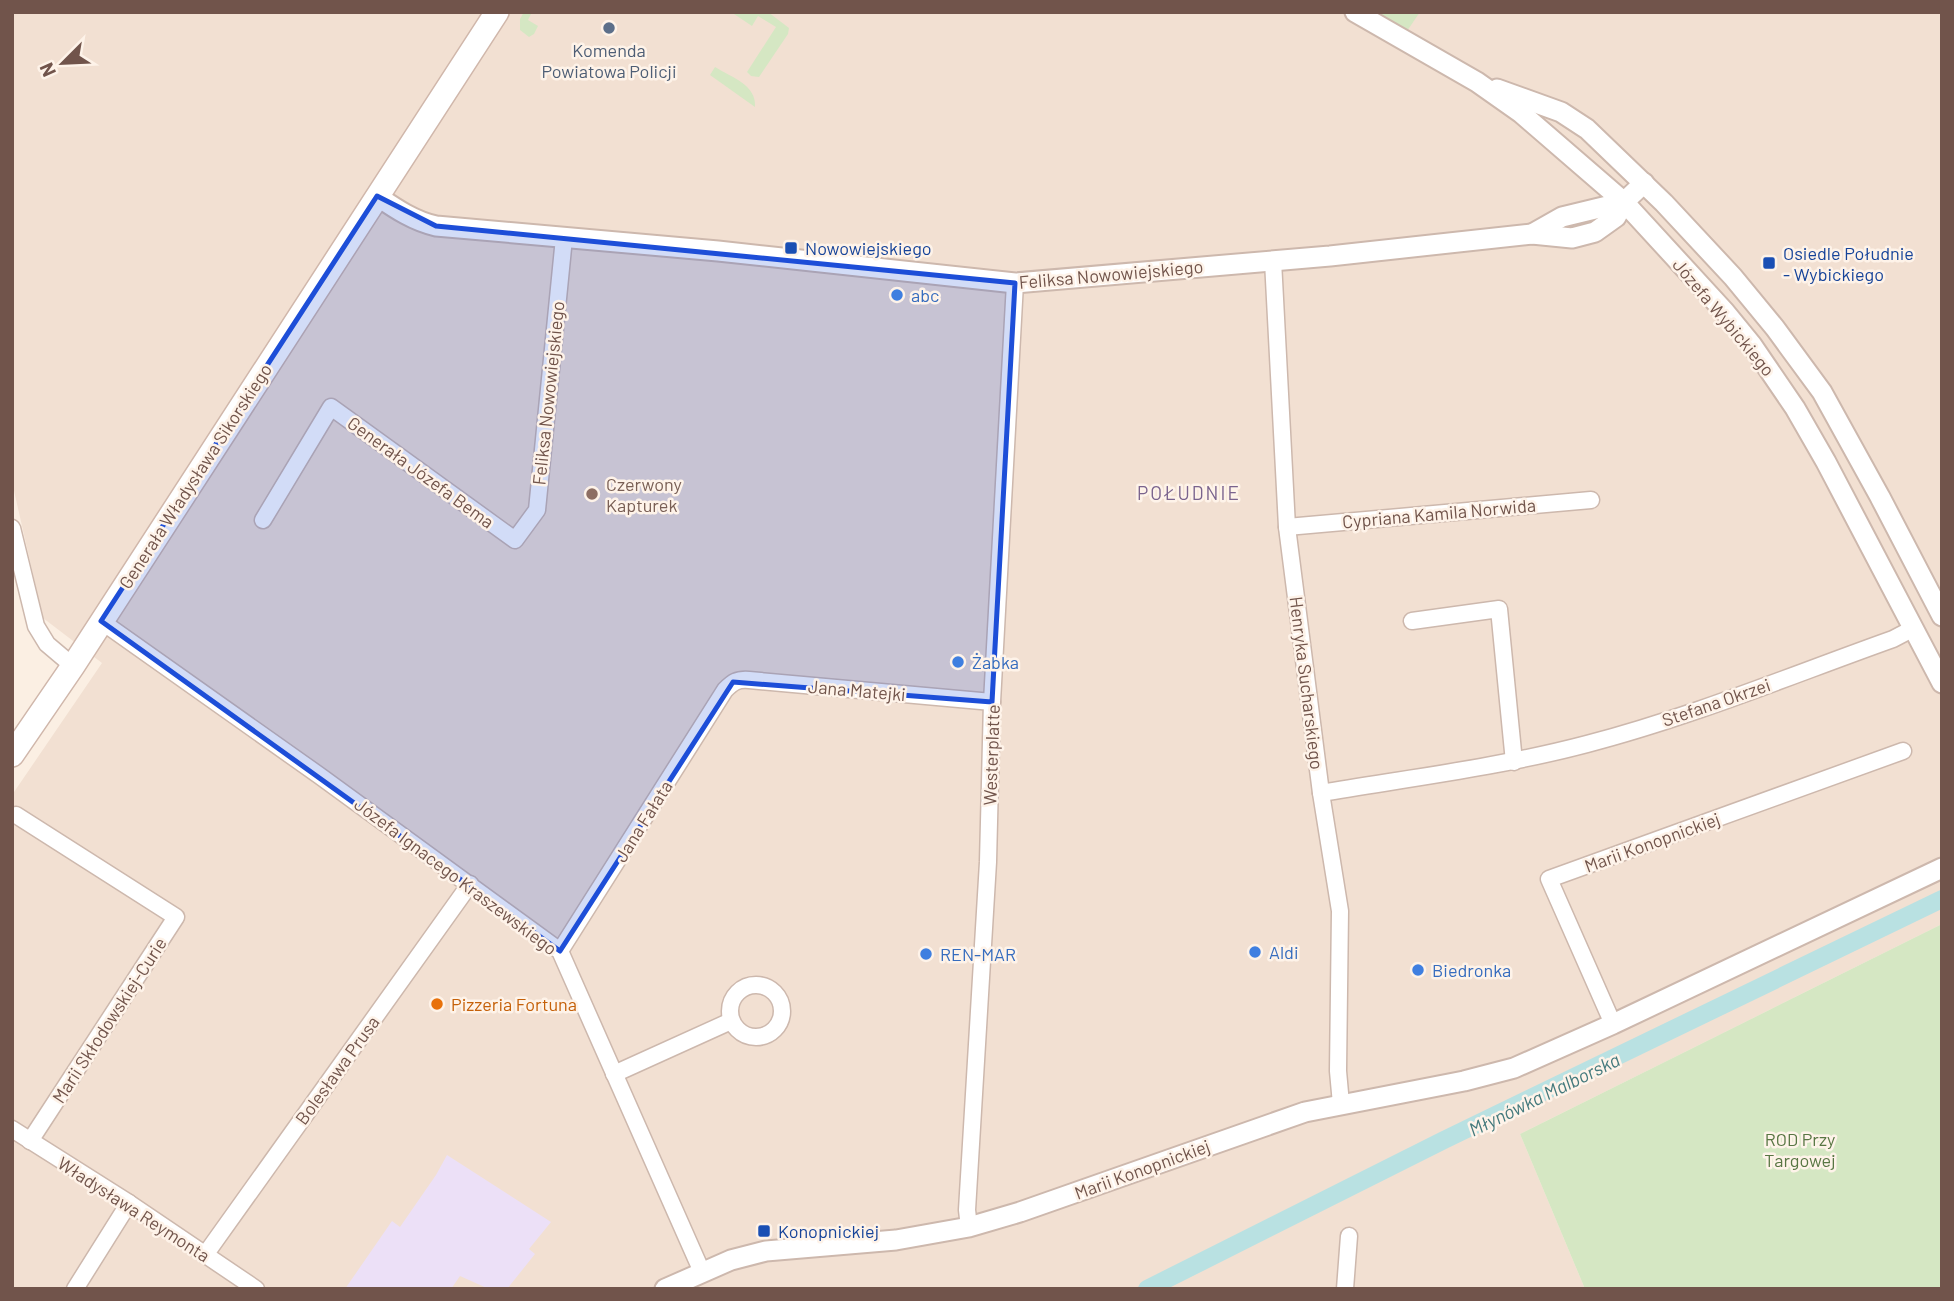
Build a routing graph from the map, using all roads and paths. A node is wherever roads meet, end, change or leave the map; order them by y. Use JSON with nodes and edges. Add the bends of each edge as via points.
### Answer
{"nodes":[{"id":1,"x":497,"y":12,"type":"edge"},
{"id":2,"x":1355,"y":12,"type":"edge"},
{"id":3,"x":1476,"y":82,"type":"junction"},
{"id":4,"x":1644,"y":183,"type":"junction"},
{"id":5,"x":377,"y":196,"type":"junction"},
{"id":6,"x":1624,"y":202,"type":"junction"},
{"id":7,"x":564,"y":239,"type":"junction"},
{"id":8,"x":1273,"y":261,"type":"junction"},
{"id":9,"x":1015,"y":283,"type":"junction"},
{"id":10,"x":1591,"y":500,"type":"dead end"},
{"id":11,"x":263,"y":520,"type":"dead end"},
{"id":12,"x":1287,"y":527,"type":"junction"},
{"id":13,"x":12,"y":528,"type":"edge"},
{"id":14,"x":515,"y":540,"type":"joint"},
{"id":15,"x":1942,"y":616,"type":"edge"},
{"id":16,"x":102,"y":621,"type":"junction"},
{"id":17,"x":1412,"y":621,"type":"dead end"},
{"id":18,"x":1914,"y":628,"type":"junction"},
{"id":19,"x":73,"y":666,"type":"junction"},
{"id":20,"x":1942,"y":683,"type":"edge"},
{"id":21,"x":726,"y":690,"type":"joint"},
{"id":22,"x":992,"y":702,"type":"junction"},
{"id":23,"x":1903,"y":751,"type":"dead end"},
{"id":24,"x":12,"y":755,"type":"edge"},
{"id":25,"x":1514,"y":762,"type":"junction"},
{"id":26,"x":1321,"y":793,"type":"junction"},
{"id":27,"x":16,"y":815,"type":"dead end"},
{"id":28,"x":1942,"y":869,"type":"edge"},
{"id":29,"x":470,"y":884,"type":"junction"},
{"id":30,"x":561,"y":951,"type":"junction"},
{"id":31,"x":731,"y":1021,"type":"dead end"},
{"id":32,"x":1613,"y":1024,"type":"junction"},
{"id":33,"x":614,"y":1074,"type":"junction"},
{"id":34,"x":1340,"y":1104,"type":"junction"},
{"id":35,"x":12,"y":1129,"type":"edge"},
{"id":36,"x":30,"y":1141,"type":"junction"},
{"id":37,"x":129,"y":1203,"type":"junction"},
{"id":38,"x":969,"y":1227,"type":"junction"},
{"id":39,"x":1349,"y":1236,"type":"dead end"},
{"id":40,"x":205,"y":1255,"type":"junction"},
{"id":41,"x":702,"y":1272,"type":"junction"},
{"id":42,"x":75,"y":1289,"type":"edge"},
{"id":43,"x":256,"y":1289,"type":"edge"},
{"id":44,"x":665,"y":1289,"type":"edge"},
{"id":45,"x":1345,"y":1289,"type":"edge"}],
"edges":[{"from":1,"to":5,"type":"main road","name":"Generała Władysława Sikorskiego"},
{"from":2,"to":3,"type":"street","name":"Józefa Wybickiego"},
{"from":3,"to":4,"type":"street","name":"Józefa Wybickiego","via":[[1562,112],[1587,129]]},
{"from":3,"to":6,"type":"street","name":"Józefa Wybickiego","via":[[1521,113]]},
{"from":4,"to":6,"type":"street","name":"Feliksa Nowowiejskiego"},
{"from":4,"to":15,"type":"street","name":"Józefa Wybickiego","via":[[1733,277],[1822,393]]},
{"from":5,"to":7,"type":"street","name":"Feliksa Nowowiejskiego","via":[[421,223]]},
{"from":5,"to":16,"type":"main road","name":"Generała Władysława Sikorskiego"},
{"from":6,"to":8,"type":"street","name":"Feliksa Nowowiejskiego","via":[[1616,217],[1595,232],[1572,238],[1532,234]]},
{"from":6,"to":18,"type":"street","name":"Józefa Wybickiego","via":[[1725,312],[1776,379]]},
{"from":7,"to":9,"type":"street","name":"Feliksa Nowowiejskiego"},
{"from":7,"to":14,"type":"street","name":"Feliksa Nowowiejskiego","via":[[537,510]]},
{"from":8,"to":9,"type":"street","name":"Feliksa Nowowiejskiego"},
{"from":8,"to":12,"type":"street","name":"Henryka Sucharskiego"},
{"from":9,"to":22,"type":"street","name":"Westerplatte"},
{"from":10,"to":12,"type":"street","name":"Cypriana Kamila Norwida"},
{"from":11,"to":14,"type":"street","name":"Generała Józefa Bema","via":[[331,407]]},
{"from":12,"to":26,"type":"street","name":"Henryka Sucharskiego"},
{"from":13,"to":19,"type":"street","via":[[36,626],[47,644]]},
{"from":16,"to":19,"type":"main road","name":"Generała Władysława Sikorskiego"},
{"from":16,"to":29,"type":"street","name":"Józefa Ignacego Kraszewskiego"},
{"from":17,"to":25,"type":"street","via":[[1499,609]]},
{"from":18,"to":20,"type":"street","name":"Józefa Wybickiego"},
{"from":18,"to":25,"type":"street","name":"Stefana Okrzei","via":[[1659,722]]},
{"from":19,"to":24,"type":"main road","name":"Generała Władysława Sikorskiego"},
{"from":21,"to":22,"type":"street","name":"Jana Matejki","via":[[741,680]]},
{"from":21,"to":30,"type":"street","name":"Jana Fałata"},
{"from":22,"to":38,"type":"street","name":"Westerplatte"},
{"from":23,"to":32,"type":"street","name":"Marii Konopnickiej","via":[[1549,879]]},
{"from":25,"to":26,"type":"street","name":"Stefana Okrzei"},
{"from":26,"to":34,"type":"street","name":"Henryka Sucharskiego","via":[[1340,911]]},
{"from":27,"to":36,"type":"street","name":"Marii Skłodowskiej-Curie","via":[[176,917]]},
{"from":28,"to":32,"type":"street","name":"Marii Konopnickiej"},
{"from":29,"to":30,"type":"street","name":"Józefa Ignacego Kraszewskiego"},
{"from":29,"to":40,"type":"street","name":"Bolesława Prusa"},
{"from":30,"to":33,"type":"street","name":"Józefa Ignacego Kraszewskiego"},
{"from":31,"to":33,"type":"street"},
{"from":32,"to":34,"type":"street","name":"Marii Konopnickiej","via":[[1514,1068]]},
{"from":33,"to":41,"type":"street","name":"Józefa Ignacego Kraszewskiego"},
{"from":34,"to":38,"type":"street","name":"Marii Konopnickiej","via":[[1279,1120]]},
{"from":35,"to":36,"type":"street","name":"Władysława Reymonta"},
{"from":36,"to":37,"type":"street","name":"Władysława Reymonta"},
{"from":37,"to":40,"type":"street","name":"Władysława Reymonta"},
{"from":37,"to":42,"type":"street"},
{"from":38,"to":41,"type":"street","name":"Marii Konopnickiej","via":[[896,1240],[766,1251]]},
{"from":39,"to":45,"type":"street"},
{"from":40,"to":43,"type":"street","name":"Władysława Reymonta"},
{"from":41,"to":44,"type":"street","name":"Marii Konopnickiej"}]}
